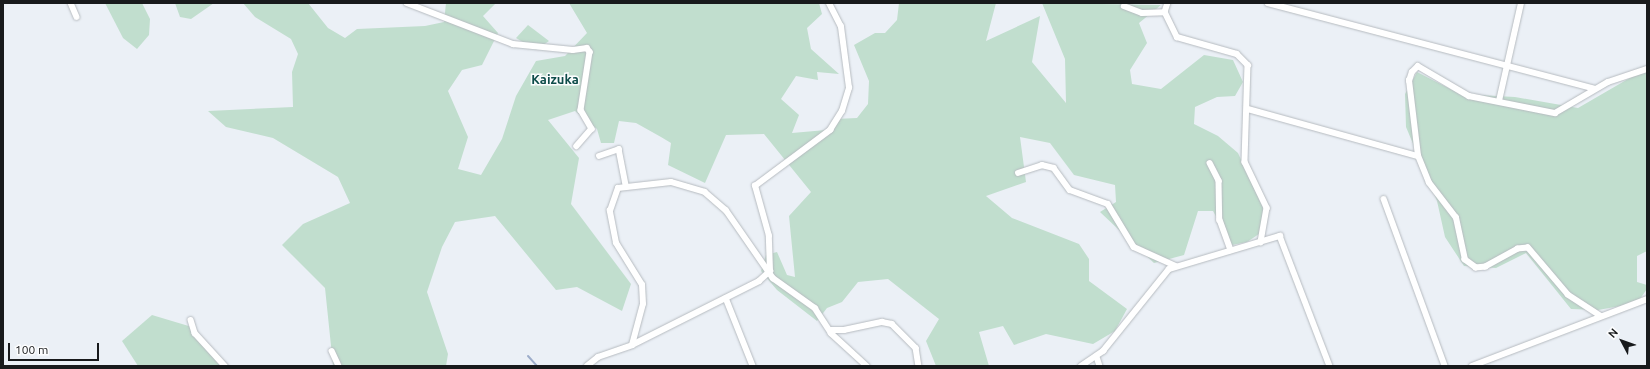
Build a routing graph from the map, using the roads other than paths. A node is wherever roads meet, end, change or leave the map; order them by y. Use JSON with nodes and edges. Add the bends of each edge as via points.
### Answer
{"nodes":[{"id":1,"x":71,"y":3,"type":"edge"},
{"id":2,"x":407,"y":3,"type":"edge"},
{"id":3,"x":829,"y":3,"type":"edge"},
{"id":4,"x":1168,"y":3,"type":"edge"},
{"id":5,"x":1268,"y":3,"type":"edge"},
{"id":6,"x":1521,"y":3,"type":"edge"},
{"id":7,"x":1124,"y":6,"type":"dead end"},
{"id":8,"x":1165,"y":12,"type":"junction"},
{"id":9,"x":77,"y":17,"type":"dead end"},
{"id":10,"x":1506,"y":66,"type":"junction"},
{"id":11,"x":1647,"y":69,"type":"edge"},
{"id":12,"x":1595,"y":89,"type":"junction"},
{"id":13,"x":1499,"y":101,"type":"junction"},
{"id":14,"x":1248,"y":109,"type":"junction"},
{"id":15,"x":577,"y":146,"type":"dead end"},
{"id":16,"x":599,"y":156,"type":"dead end"},
{"id":17,"x":1418,"y":156,"type":"junction"},
{"id":18,"x":1210,"y":163,"type":"dead end"},
{"id":19,"x":1018,"y":173,"type":"dead end"},
{"id":20,"x":626,"y":186,"type":"junction"},
{"id":21,"x":1384,"y":199,"type":"dead end"},
{"id":22,"x":1261,"y":242,"type":"junction"},
{"id":23,"x":1231,"y":250,"type":"junction"},
{"id":24,"x":1176,"y":266,"type":"junction"},
{"id":25,"x":770,"y":271,"type":"junction"},
{"id":26,"x":726,"y":298,"type":"junction"},
{"id":27,"x":1647,"y":299,"type":"edge"},
{"id":28,"x":1600,"y":316,"type":"junction"},
{"id":29,"x":191,"y":320,"type":"dead end"},
{"id":30,"x":830,"y":330,"type":"junction"},
{"id":31,"x":632,"y":345,"type":"junction"},
{"id":32,"x":332,"y":351,"type":"dead end"},
{"id":33,"x":1097,"y":357,"type":"junction"},
{"id":34,"x":225,"y":366,"type":"edge"},
{"id":35,"x":339,"y":366,"type":"edge"},
{"id":36,"x":587,"y":366,"type":"edge"},
{"id":37,"x":753,"y":366,"type":"edge"},
{"id":38,"x":868,"y":366,"type":"edge"},
{"id":39,"x":919,"y":366,"type":"edge"},
{"id":40,"x":1081,"y":366,"type":"edge"},
{"id":41,"x":1100,"y":366,"type":"edge"},
{"id":42,"x":1330,"y":366,"type":"edge"},
{"id":43,"x":1445,"y":366,"type":"edge"},
{"id":44,"x":1472,"y":366,"type":"edge"}],
"edges":[{"from":1,"to":9,"type":"street"},
{"from":2,"to":15,"type":"street","via":[[513,44],[574,50],[587,48],[590,52],[581,110],[592,129]]},
{"from":3,"to":25,"type":"street","via":[[841,27],[849,88],[842,111],[830,130],[755,186],[769,236]]},
{"from":4,"to":8,"type":"street"},
{"from":5,"to":10,"type":"street"},
{"from":6,"to":10,"type":"street"},
{"from":7,"to":8,"type":"street","via":[[1142,13]]},
{"from":8,"to":14,"type":"street","via":[[1177,37],[1244,58],[1249,70]]},
{"from":10,"to":12,"type":"street"},
{"from":10,"to":13,"type":"street"},
{"from":11,"to":12,"type":"street","via":[[1628,73]]},
{"from":12,"to":13,"type":"street","via":[[1555,113]]},
{"from":13,"to":17,"type":"street","via":[[1468,96],[1426,69],[1414,68],[1409,81]]},
{"from":14,"to":17,"type":"street"},
{"from":14,"to":22,"type":"street","via":[[1245,162],[1267,208]]},
{"from":16,"to":20,"type":"street","via":[[619,149]]},
{"from":17,"to":28,"type":"street","via":[[1429,183],[1456,218],[1461,250],[1471,266],[1486,267],[1518,249],[1528,248],[1568,295]]},
{"from":18,"to":23,"type":"street","via":[[1218,181],[1220,220]]},
{"from":19,"to":24,"type":"street","via":[[1042,165],[1054,168],[1070,190],[1108,204],[1134,247]]},
{"from":20,"to":25,"type":"street","via":[[671,182],[705,192],[739,226]]},
{"from":20,"to":31,"type":"street","via":[[618,188],[610,211],[616,243],[642,285],[643,304]]},
{"from":21,"to":43,"type":"street"},
{"from":22,"to":23,"type":"street"},
{"from":22,"to":42,"type":"street","via":[[1280,236]]},
{"from":23,"to":24,"type":"street"},
{"from":24,"to":33,"type":"street","via":[[1169,270]]},
{"from":25,"to":26,"type":"street","via":[[759,281]]},
{"from":25,"to":30,"type":"street","via":[[773,278],[814,308]]},
{"from":26,"to":31,"type":"street"},
{"from":26,"to":37,"type":"street"},
{"from":27,"to":28,"type":"street"},
{"from":28,"to":44,"type":"street"},
{"from":29,"to":34,"type":"street","via":[[195,333]]},
{"from":30,"to":38,"type":"street"},
{"from":30,"to":39,"type":"street","via":[[844,330],[882,322],[892,324],[916,348]]},
{"from":31,"to":36,"type":"street","via":[[598,357]]},
{"from":32,"to":35,"type":"street"},
{"from":33,"to":40,"type":"street"},
{"from":33,"to":41,"type":"street"}]}
